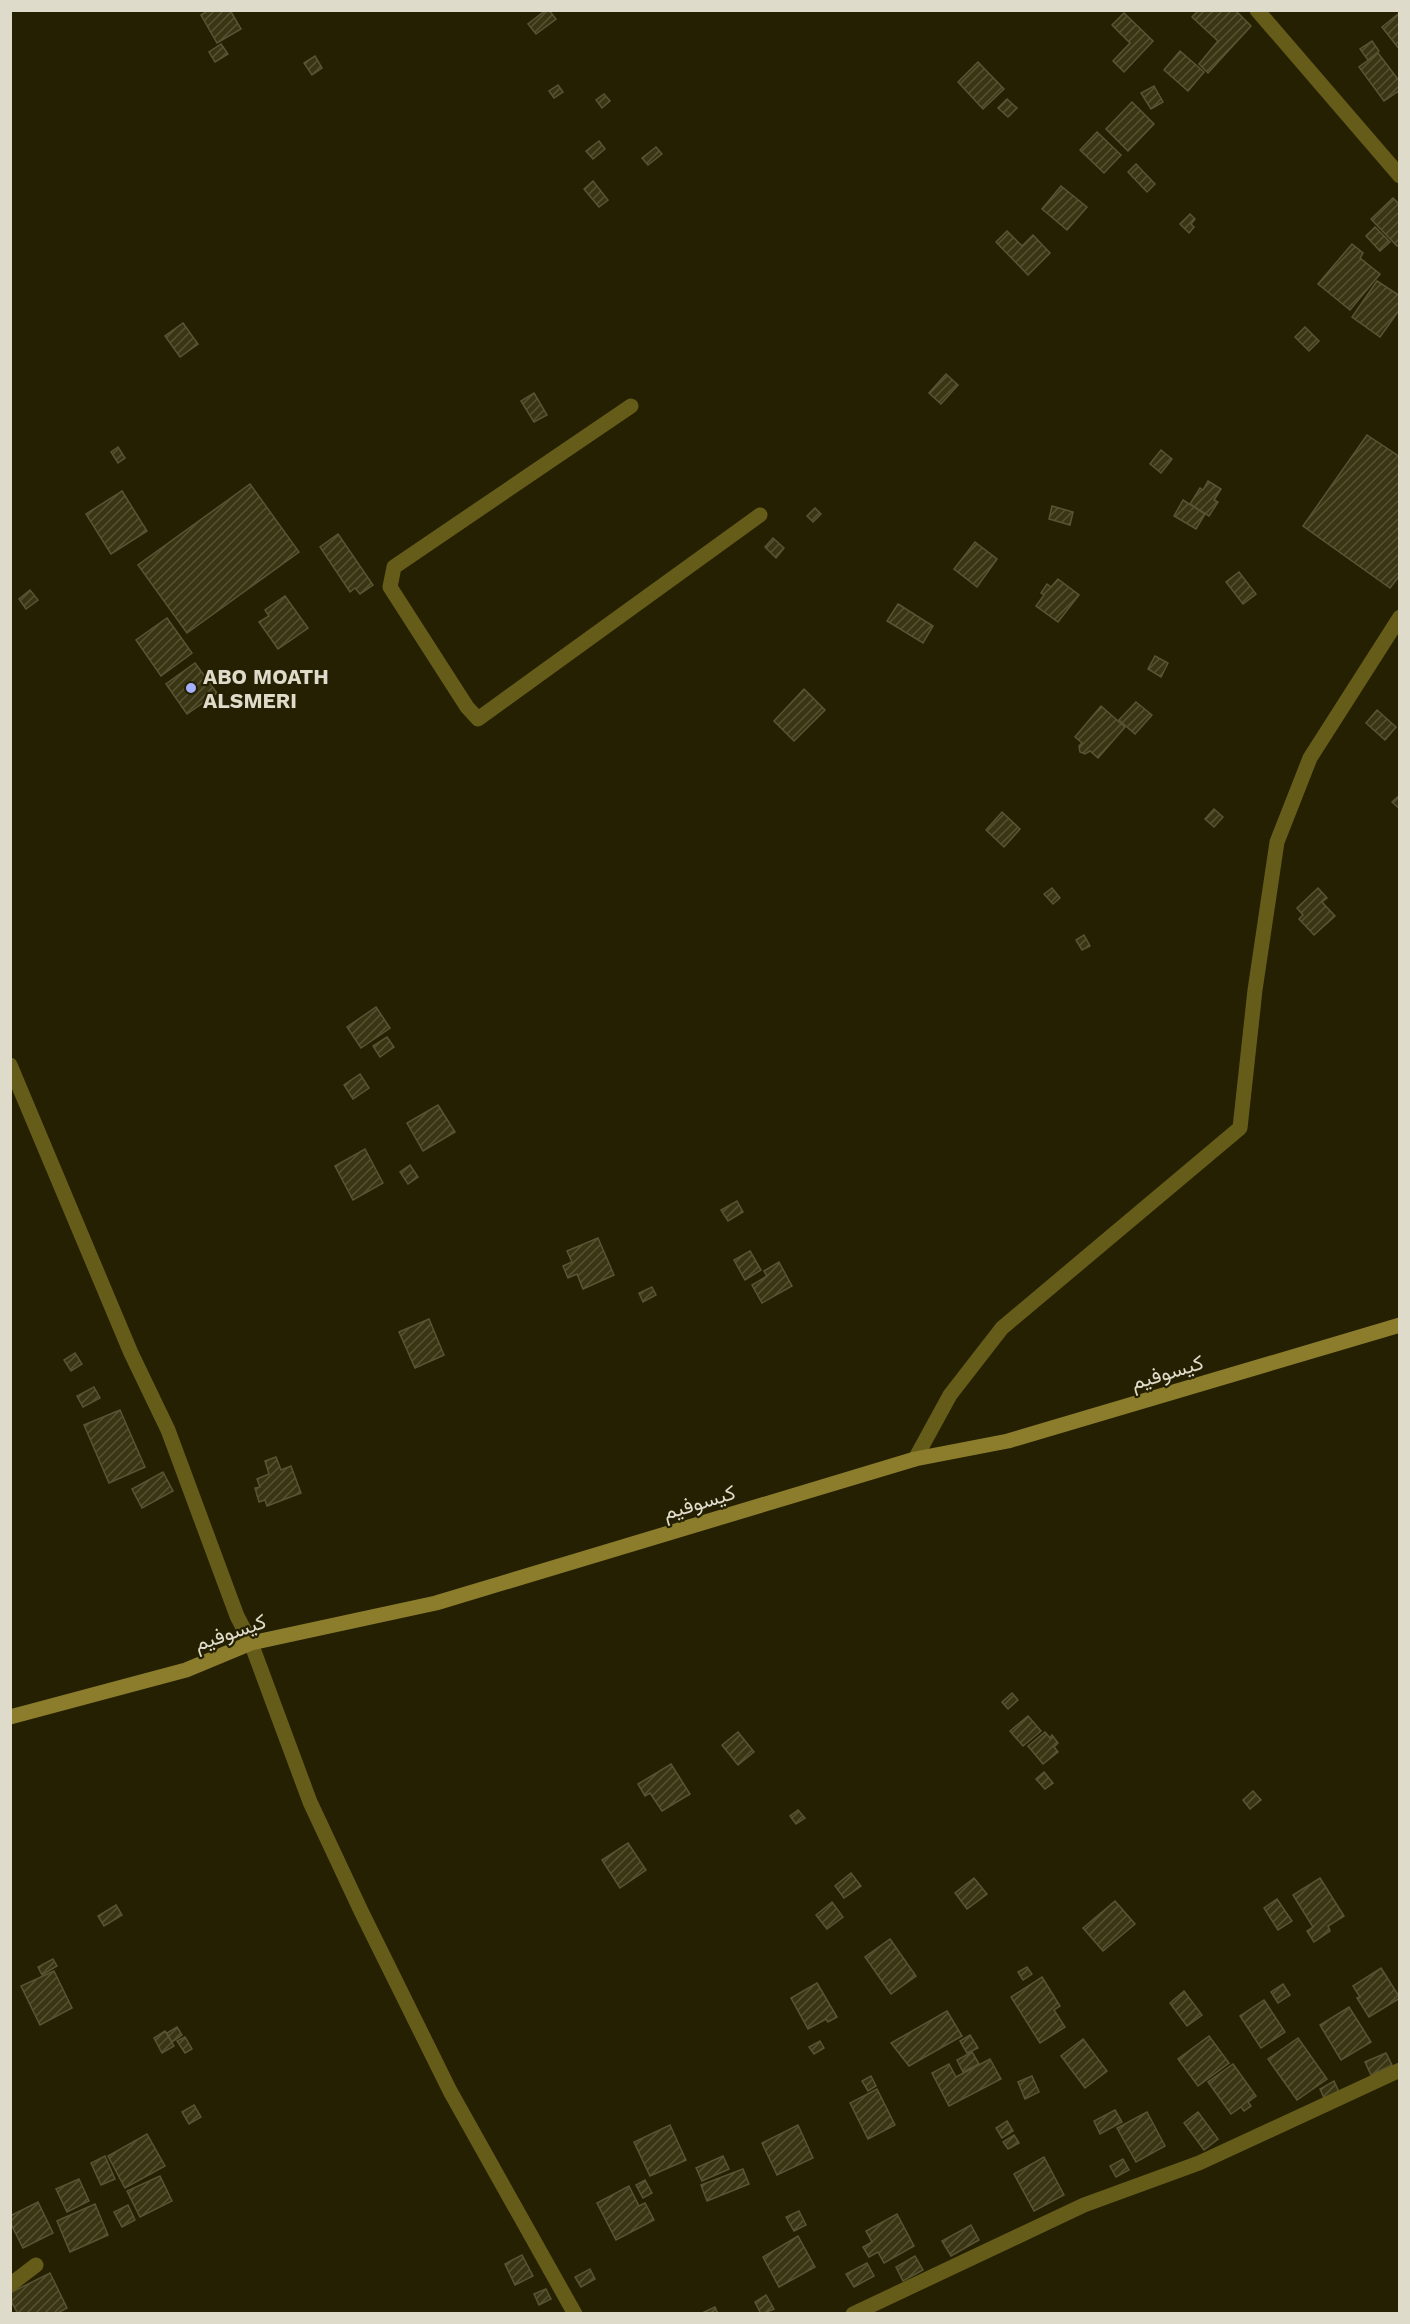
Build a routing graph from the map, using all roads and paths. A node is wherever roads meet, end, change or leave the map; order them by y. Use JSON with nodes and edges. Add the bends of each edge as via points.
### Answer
{"nodes":[{"id":1,"x":1257,"y":10,"type":"edge"},
{"id":2,"x":1400,"y":176,"type":"edge"},
{"id":3,"x":630,"y":406,"type":"dead end"},
{"id":4,"x":760,"y":514,"type":"dead end"},
{"id":5,"x":1400,"y":617,"type":"edge"},
{"id":6,"x":10,"y":1065,"type":"edge"},
{"id":7,"x":1400,"y":1325,"type":"edge"},
{"id":8,"x":915,"y":1459,"type":"junction"},
{"id":9,"x":251,"y":1643,"type":"junction"},
{"id":10,"x":10,"y":1717,"type":"edge"},
{"id":11,"x":1400,"y":2070,"type":"edge"},
{"id":12,"x":36,"y":2265,"type":"dead end"},
{"id":13,"x":10,"y":2285,"type":"edge"},
{"id":14,"x":576,"y":2313,"type":"edge"},
{"id":15,"x":853,"y":2313,"type":"edge"}],
"edges":[{"from":1,"to":2,"type":"street"},
{"from":3,"to":4,"type":"street","via":[[394,567],[390,587],[478,719]]},
{"from":5,"to":8,"type":"street","via":[[1310,758],[1277,842],[1240,1128],[1002,1328],[950,1395]]},
{"from":6,"to":9,"type":"street","via":[[131,1353],[168,1430],[237,1616]]},
{"from":7,"to":8,"type":"street","name":"كيسوفيم","via":[[1008,1441]]},
{"from":8,"to":9,"type":"street","name":"كيسوفيم","via":[[436,1603]]},
{"from":9,"to":10,"type":"street","name":"كيسوفيم","via":[[186,1670]]},
{"from":9,"to":14,"type":"street","via":[[310,1802],[361,1911],[450,2091]]},
{"from":11,"to":15,"type":"street","via":[[1198,2163],[1084,2205]]},
{"from":12,"to":13,"type":"street"}]}
